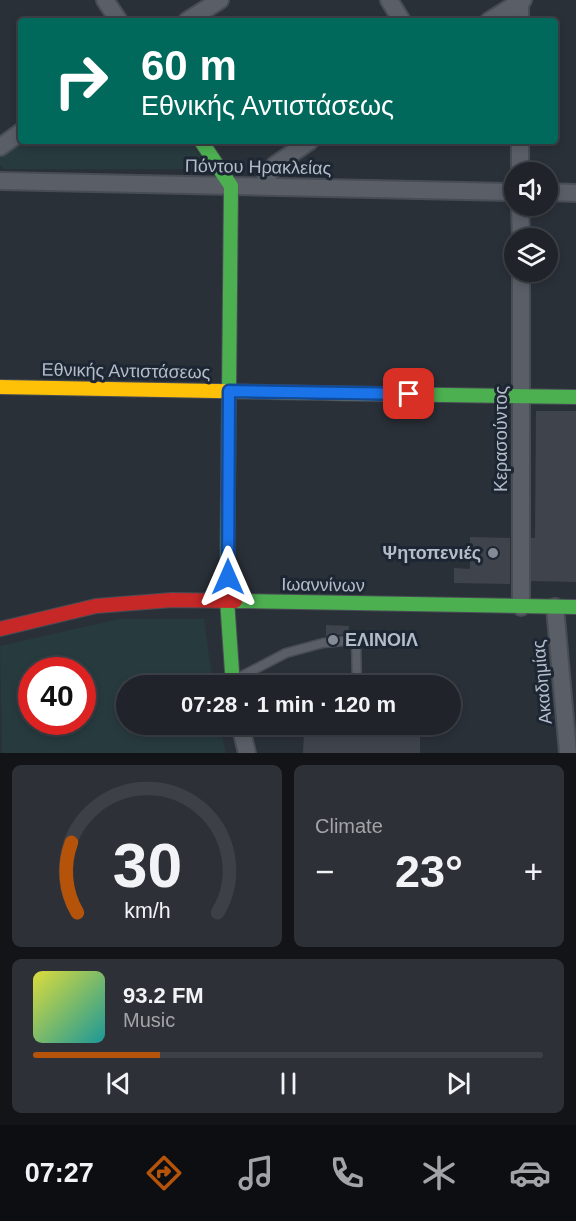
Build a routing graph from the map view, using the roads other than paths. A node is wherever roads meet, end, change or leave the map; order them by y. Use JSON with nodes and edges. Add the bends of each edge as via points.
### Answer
{"nodes":[{"id":1,"x":105,"y":0,"type":"edge"},
{"id":2,"x":219,"y":0,"type":"edge"},
{"id":3,"x":389,"y":0,"type":"edge"},
{"id":4,"x":521,"y":1,"type":"edge"},
{"id":5,"x":117,"y":18,"type":"edge"},
{"id":6,"x":192,"y":18,"type":"edge"},
{"id":7,"x":400,"y":18,"type":"edge"},
{"id":8,"x":494,"y":18,"type":"edge"},
{"id":9,"x":520,"y":18,"type":"edge"},
{"id":10,"x":18,"y":134,"type":"edge"},
{"id":11,"x":203,"y":144,"type":"edge"},
{"id":12,"x":306,"y":144,"type":"edge"},
{"id":13,"x":520,"y":144,"type":"edge"},
{"id":14,"x":0,"y":147,"type":"edge"},
{"id":15,"x":520,"y":162,"type":"edge"},
{"id":16,"x":0,"y":181,"type":"edge"},
{"id":17,"x":231,"y":186,"type":"junction"},
{"id":18,"x":262,"y":186,"type":"junction"},
{"id":19,"x":504,"y":192,"type":"edge"},
{"id":20,"x":558,"y":192,"type":"edge"},
{"id":21,"x":576,"y":193,"type":"edge"},
{"id":22,"x":521,"y":282,"type":"edge"},
{"id":23,"x":0,"y":387,"type":"edge"},
{"id":24,"x":229,"y":391,"type":"junction"},
{"id":25,"x":521,"y":396,"type":"junction"},
{"id":26,"x":576,"y":397,"type":"edge"},
{"id":27,"x":227,"y":600,"type":"junction"},
{"id":28,"x":521,"y":607,"type":"junction"},
{"id":29,"x":555,"y":607,"type":"junction"},
{"id":30,"x":576,"y":607,"type":"edge"},
{"id":31,"x":0,"y":629,"type":"edge"},
{"id":32,"x":232,"y":675,"type":"edge"},
{"id":33,"x":247,"y":675,"type":"edge"},
{"id":34,"x":357,"y":675,"type":"edge"},
{"id":35,"x":243,"y":735,"type":"edge"},
{"id":36,"x":247,"y":753,"type":"edge"},
{"id":37,"x":568,"y":753,"type":"edge"}],
"edges":[{"from":1,"to":5,"type":"street"},
{"from":2,"to":6,"type":"street"},
{"from":3,"to":7,"type":"street"},
{"from":4,"to":8,"type":"street"},
{"from":4,"to":9,"type":"street"},
{"from":10,"to":14,"type":"street"},
{"from":11,"to":17,"type":"street"},
{"from":12,"to":18,"type":"street","via":[[275,165]]},
{"from":13,"to":15,"type":"street"},
{"from":16,"to":17,"type":"street","name":"Πόντου Ηρακλείας"},
{"from":17,"to":18,"type":"street","name":"Πόντου Ηρακλείας"},
{"from":17,"to":24,"type":"street"},
{"from":18,"to":19,"type":"street","name":"Πόντου Ηρακλείας"},
{"from":20,"to":21,"type":"street"},
{"from":22,"to":25,"type":"street","name":"Κερασούντος"},
{"from":23,"to":24,"type":"street","name":"Εθνικής Αντιστάσεως"},
{"from":24,"to":25,"type":"street","name":"Εθνικής Αντιστάσεως"},
{"from":24,"to":27,"type":"street"},
{"from":25,"to":26,"type":"street","name":"Εθνικής Αντιστάσεως"},
{"from":25,"to":28,"type":"street","name":"Κερασούντος"},
{"from":27,"to":28,"type":"street","name":"Ιωαννίνων"},
{"from":27,"to":31,"type":"street","name":"Ιωαννίνων","via":[[96,606]]},
{"from":27,"to":32,"type":"street"},
{"from":28,"to":29,"type":"street","name":"Ιωαννίνων"},
{"from":29,"to":30,"type":"street","name":"Ιωαννίνων"},
{"from":29,"to":37,"type":"street","name":"Ακαδημίας"},
{"from":33,"to":34,"type":"lane","via":[[286,652],[356,639]]},
{"from":35,"to":36,"type":"street"}]}
